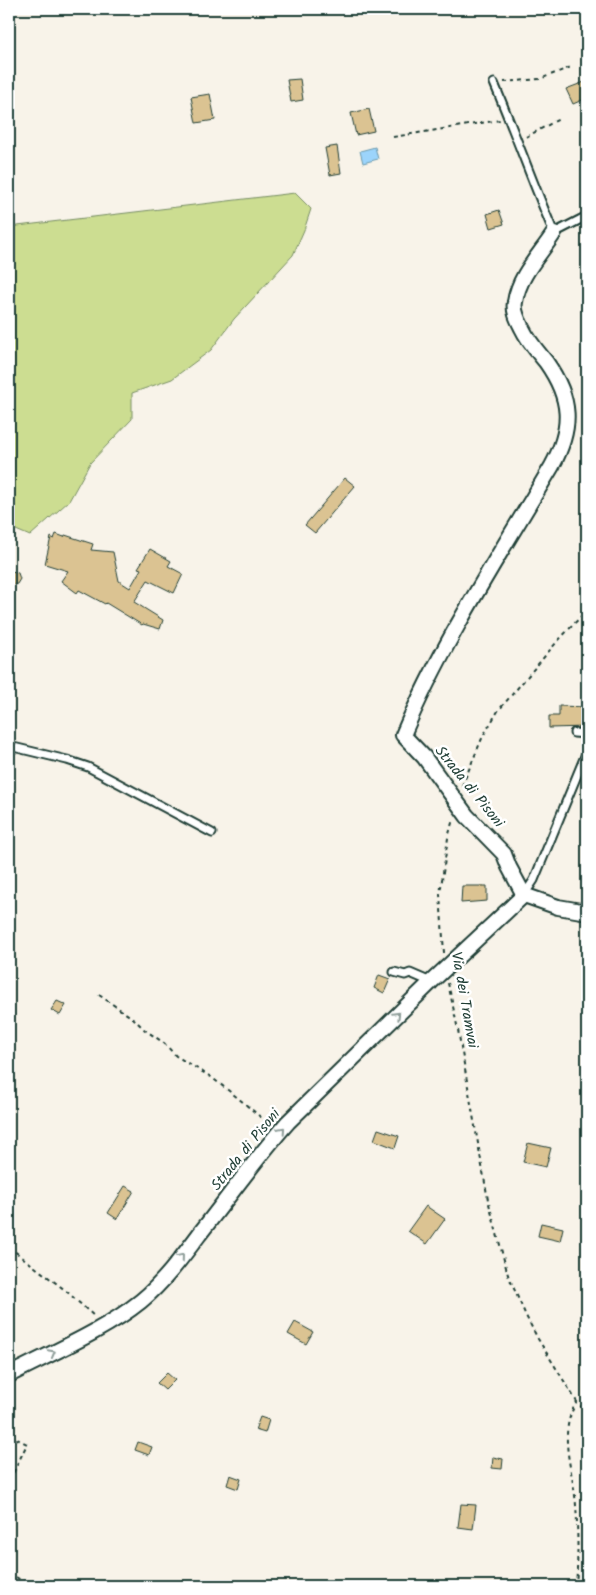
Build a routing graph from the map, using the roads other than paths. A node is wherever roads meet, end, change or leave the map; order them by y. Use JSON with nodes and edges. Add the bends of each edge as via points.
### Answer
{"nodes":[{"id":1,"x":494,"y":83,"type":"road end"},
{"id":2,"x":587,"y":216,"type":"edge"},
{"id":3,"x":554,"y":233,"type":"junction"},
{"id":4,"x":574,"y":733,"type":"dead end"},
{"id":5,"x":587,"y":734,"type":"edge"},
{"id":6,"x":9,"y":746,"type":"edge"},
{"id":7,"x":587,"y":751,"type":"edge"},
{"id":8,"x":212,"y":833,"type":"dead end"},
{"id":9,"x":524,"y":895,"type":"junction"},
{"id":10,"x":587,"y":912,"type":"edge"},
{"id":11,"x":394,"y":972,"type":"dead end"},
{"id":12,"x":431,"y":982,"type":"junction"},
{"id":13,"x":9,"y":1375,"type":"edge"}],
"edges":[{"from":1,"to":3,"type":"lane"},
{"from":2,"to":3,"type":"lane"},
{"from":3,"to":9,"type":"street","name":"Strada di Pisoni","via":[[524,275],[514,304],[523,331],[549,368],[563,396],[567,411],[566,434],[548,472],[445,646],[403,735],[424,757],[467,816],[504,854]]},
{"from":4,"to":5,"type":"lane"},
{"from":6,"to":8,"type":"lane","via":[[88,766]]},
{"from":7,"to":9,"type":"lane","via":[[534,880]]},
{"from":9,"to":10,"type":"street","via":[[558,907]]},
{"from":9,"to":12,"type":"street","name":"Strada di Pisoni"},
{"from":11,"to":12,"type":"lane","via":[[410,973]]},
{"from":13,"to":12,"type":"street","name":"Strada di Pisoni","one_way":true,"via":[[137,1304],[186,1252],[280,1132]]}]}
